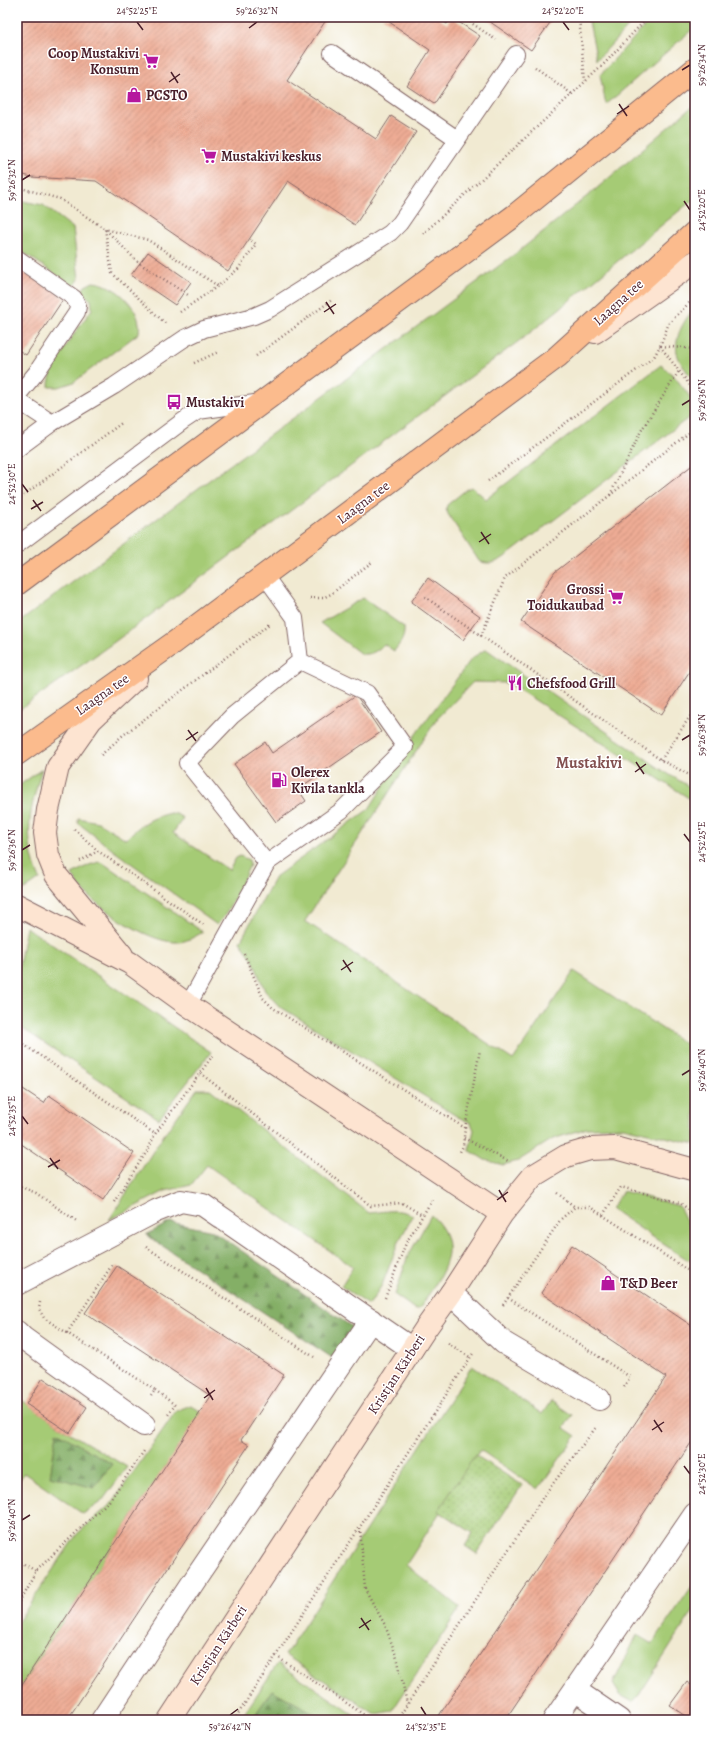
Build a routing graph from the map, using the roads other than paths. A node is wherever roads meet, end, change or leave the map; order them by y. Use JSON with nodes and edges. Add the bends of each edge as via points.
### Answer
{"nodes":[{"id":1,"x":332,"y":53,"type":"dead end"},
{"id":2,"x":516,"y":54,"type":"dead end"},
{"id":3,"x":693,"y":70,"type":"edge"},
{"id":4,"x":458,"y":139,"type":"junction"},
{"id":5,"x":695,"y":232,"type":"edge"},
{"id":6,"x":17,"y":258,"type":"edge"},
{"id":7,"x":695,"y":262,"type":"edge"},
{"id":8,"x":557,"y":357,"type":"junction"},
{"id":9,"x":17,"y":396,"type":"edge"},
{"id":10,"x":17,"y":400,"type":"edge"},
{"id":11,"x":263,"y":402,"type":"junction"},
{"id":12,"x":52,"y":423,"type":"junction"},
{"id":13,"x":17,"y":449,"type":"edge"},
{"id":14,"x":17,"y":546,"type":"edge"},
{"id":15,"x":265,"y":576,"type":"junction"},
{"id":16,"x":17,"y":584,"type":"edge"},
{"id":17,"x":175,"y":642,"type":"junction"},
{"id":18,"x":300,"y":661,"type":"junction"},
{"id":19,"x":17,"y":754,"type":"edge"},
{"id":20,"x":268,"y":863,"type":"junction"},
{"id":21,"x":17,"y":905,"type":"edge"},
{"id":22,"x":130,"y":963,"type":"junction"},
{"id":23,"x":188,"y":1005,"type":"junction"},
{"id":24,"x":695,"y":1170,"type":"edge"},
{"id":25,"x":502,"y":1214,"type":"junction"},
{"id":26,"x":17,"y":1284,"type":"edge"},
{"id":27,"x":451,"y":1292,"type":"junction"},
{"id":28,"x":371,"y":1320,"type":"junction"},
{"id":29,"x":17,"y":1332,"type":"edge"},
{"id":30,"x":412,"y":1349,"type":"junction"},
{"id":31,"x":605,"y":1403,"type":"road end"},
{"id":32,"x":140,"y":1422,"type":"road end"},
{"id":33,"x":695,"y":1514,"type":"edge"},
{"id":34,"x":575,"y":1690,"type":"junction"},
{"id":35,"x":102,"y":1720,"type":"edge"},
{"id":36,"x":169,"y":1720,"type":"edge"},
{"id":37,"x":554,"y":1720,"type":"edge"},
{"id":38,"x":619,"y":1720,"type":"edge"}],
"edges":[{"from":1,"to":4,"type":"lane"},
{"from":2,"to":4,"type":"lane"},
{"from":3,"to":11,"type":"main road","via":[[514,216]]},
{"from":4,"to":12,"type":"lane","via":[[400,223],[390,233],[270,309],[254,316],[204,329],[185,338],[114,386]]},
{"from":5,"to":8,"type":"main road","name":"Laagna tee"},
{"from":6,"to":9,"type":"lane","via":[[74,298],[78,306],[77,312],[36,373]]},
{"from":7,"to":8,"type":"street"},
{"from":8,"to":15,"type":"main road","name":"Laagna tee"},
{"from":10,"to":12,"type":"lane"},
{"from":11,"to":14,"type":"lane","via":[[198,411]]},
{"from":11,"to":16,"type":"main road"},
{"from":12,"to":13,"type":"lane"},
{"from":15,"to":17,"type":"main road","name":"Laagna tee"},
{"from":15,"to":18,"type":"lane","via":[[295,618]]},
{"from":17,"to":19,"type":"main road","name":"Laagna tee"},
{"from":17,"to":22,"type":"street","via":[[91,720],[58,767],[48,810],[45,833],[48,855],[56,875]]},
{"from":18,"to":20,"type":"lane","via":[[232,716],[188,763]]},
{"from":18,"to":20,"type":"lane","via":[[367,693],[405,747],[341,811]]},
{"from":20,"to":23,"type":"lane"},
{"from":21,"to":22,"type":"street"},
{"from":22,"to":23,"type":"street"},
{"from":23,"to":25,"type":"street"},
{"from":24,"to":25,"type":"street","name":"Kristjan Kärberi","via":[[615,1148],[590,1149],[566,1156],[533,1176]]},
{"from":25,"to":27,"type":"street","name":"Kristjan Kärberi"},
{"from":26,"to":28,"type":"street","via":[[156,1211],[181,1201],[203,1205]]},
{"from":27,"to":30,"type":"street","name":"Kristjan Kärberi"},
{"from":27,"to":31,"type":"street","via":[[504,1343]]},
{"from":28,"to":30,"type":"street"},
{"from":28,"to":35,"type":"street"},
{"from":29,"to":32,"type":"street"},
{"from":30,"to":36,"type":"street","name":"Kristjan Kärberi"},
{"from":33,"to":34,"type":"street"},
{"from":34,"to":37,"type":"street"},
{"from":34,"to":38,"type":"street"}]}
